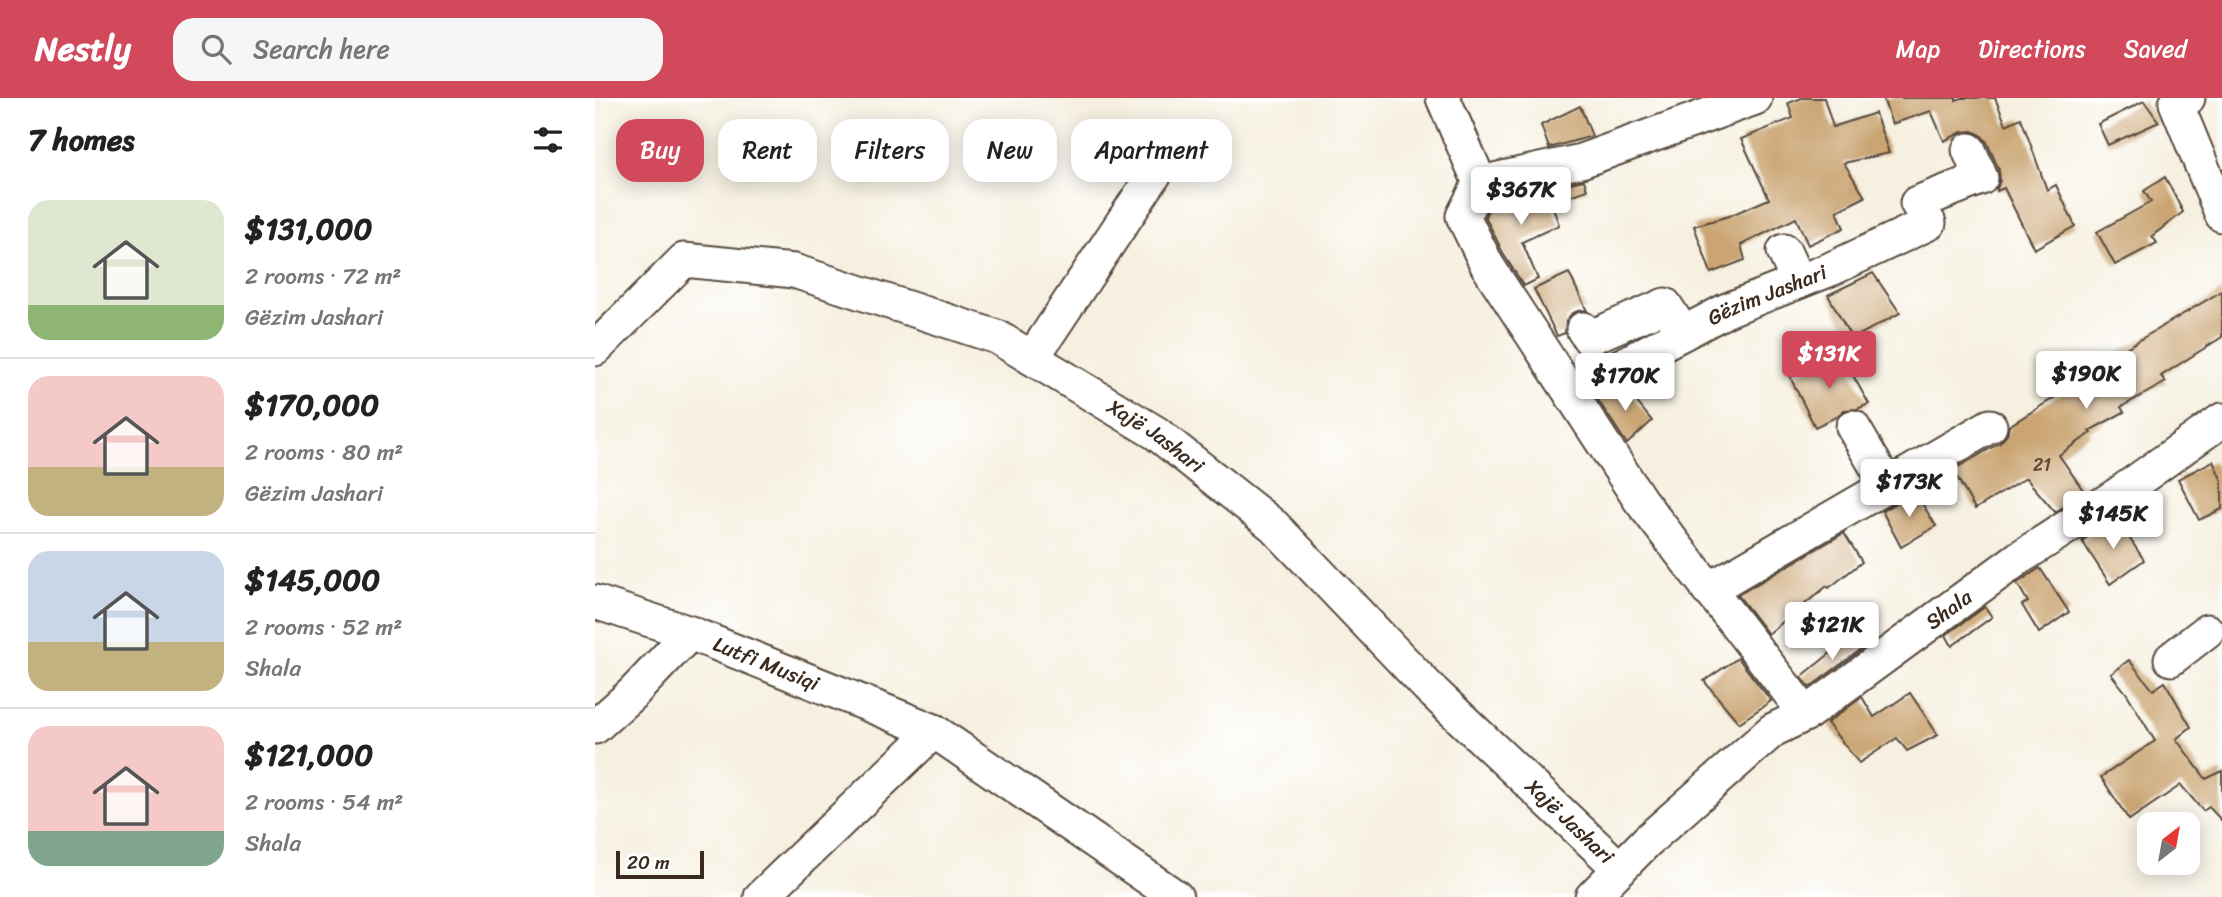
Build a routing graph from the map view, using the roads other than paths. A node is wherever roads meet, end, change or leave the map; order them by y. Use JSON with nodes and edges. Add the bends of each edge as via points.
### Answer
{"nodes":[{"id":1,"x":1443,"y":98,"type":"edge"},
{"id":2,"x":1755,"y":98,"type":"edge"},
{"id":3,"x":2188,"y":98,"type":"edge"},
{"id":4,"x":1969,"y":150,"type":"dead end"},
{"id":5,"x":1149,"y":182,"type":"edge"},
{"id":6,"x":1480,"y":183,"type":"junction"},
{"id":7,"x":2222,"y":215,"type":"edge"},
{"id":8,"x":1784,"y":251,"type":"dead end"},
{"id":9,"x":1798,"y":282,"type":"junction"},
{"id":10,"x":1583,"y":329,"type":"dead end"},
{"id":11,"x":1683,"y":333,"type":"junction"},
{"id":12,"x":595,"y":349,"type":"edge"},
{"id":13,"x":1032,"y":358,"type":"junction"},
{"id":14,"x":1571,"y":392,"type":"junction"},
{"id":15,"x":2222,"y":420,"type":"edge"},
{"id":16,"x":1990,"y":426,"type":"dead end"},
{"id":17,"x":1853,"y":427,"type":"dead end"},
{"id":18,"x":1887,"y":485,"type":"junction"},
{"id":19,"x":1708,"y":590,"type":"junction"},
{"id":20,"x":595,"y":602,"type":"edge"},
{"id":21,"x":2207,"y":631,"type":"dead end"},
{"id":22,"x":690,"y":632,"type":"junction"},
{"id":23,"x":2171,"y":659,"type":"dead end"},
{"id":24,"x":1806,"y":714,"type":"junction"},
{"id":25,"x":595,"y":727,"type":"edge"},
{"id":26,"x":934,"y":731,"type":"junction"},
{"id":27,"x":1620,"y":869,"type":"junction"},
{"id":28,"x":761,"y":897,"type":"edge"},
{"id":29,"x":1176,"y":897,"type":"edge"},
{"id":30,"x":1592,"y":897,"type":"edge"}],
"edges":[{"from":1,"to":6,"type":"street"},
{"from":2,"to":6,"type":"street","via":[[1581,161]]},
{"from":3,"to":7,"type":"street","via":[[2176,103]]},
{"from":4,"to":9,"type":"street","name":"Gëzim Jashari","via":[[1981,178],[1917,203],[1929,223]]},
{"from":5,"to":13,"type":"street"},
{"from":6,"to":14,"type":"street","via":[[1463,216],[1487,265]]},
{"from":8,"to":9,"type":"street"},
{"from":9,"to":11,"type":"street","name":"Gëzim Jashari"},
{"from":10,"to":11,"type":"street","via":[[1589,338],[1665,306]]},
{"from":11,"to":14,"type":"street","name":"Gëzim Jashari"},
{"from":12,"to":13,"type":"street","name":"Xajë Jashari","via":[[684,260],[795,271],[997,337]]},
{"from":13,"to":27,"type":"street","name":"Xajë Jashari","via":[[1156,433],[1274,526],[1428,687]]},
{"from":14,"to":19,"type":"street","via":[[1640,500]]},
{"from":15,"to":24,"type":"street","name":"Shala","via":[[2019,558]]},
{"from":16,"to":18,"type":"street"},
{"from":17,"to":18,"type":"street"},
{"from":18,"to":19,"type":"street"},
{"from":19,"to":24,"type":"street"},
{"from":20,"to":22,"type":"street","name":"Lutfi Musiqi"},
{"from":21,"to":23,"type":"street"},
{"from":22,"to":25,"type":"street"},
{"from":22,"to":26,"type":"street","name":"Lutfi Musiqi"},
{"from":24,"to":27,"type":"street","name":"Shala","via":[[1773,730]]},
{"from":26,"to":28,"type":"street"},
{"from":26,"to":29,"type":"street","name":"Lutfi Musiqi"},
{"from":27,"to":30,"type":"street","name":"Shala"}]}
